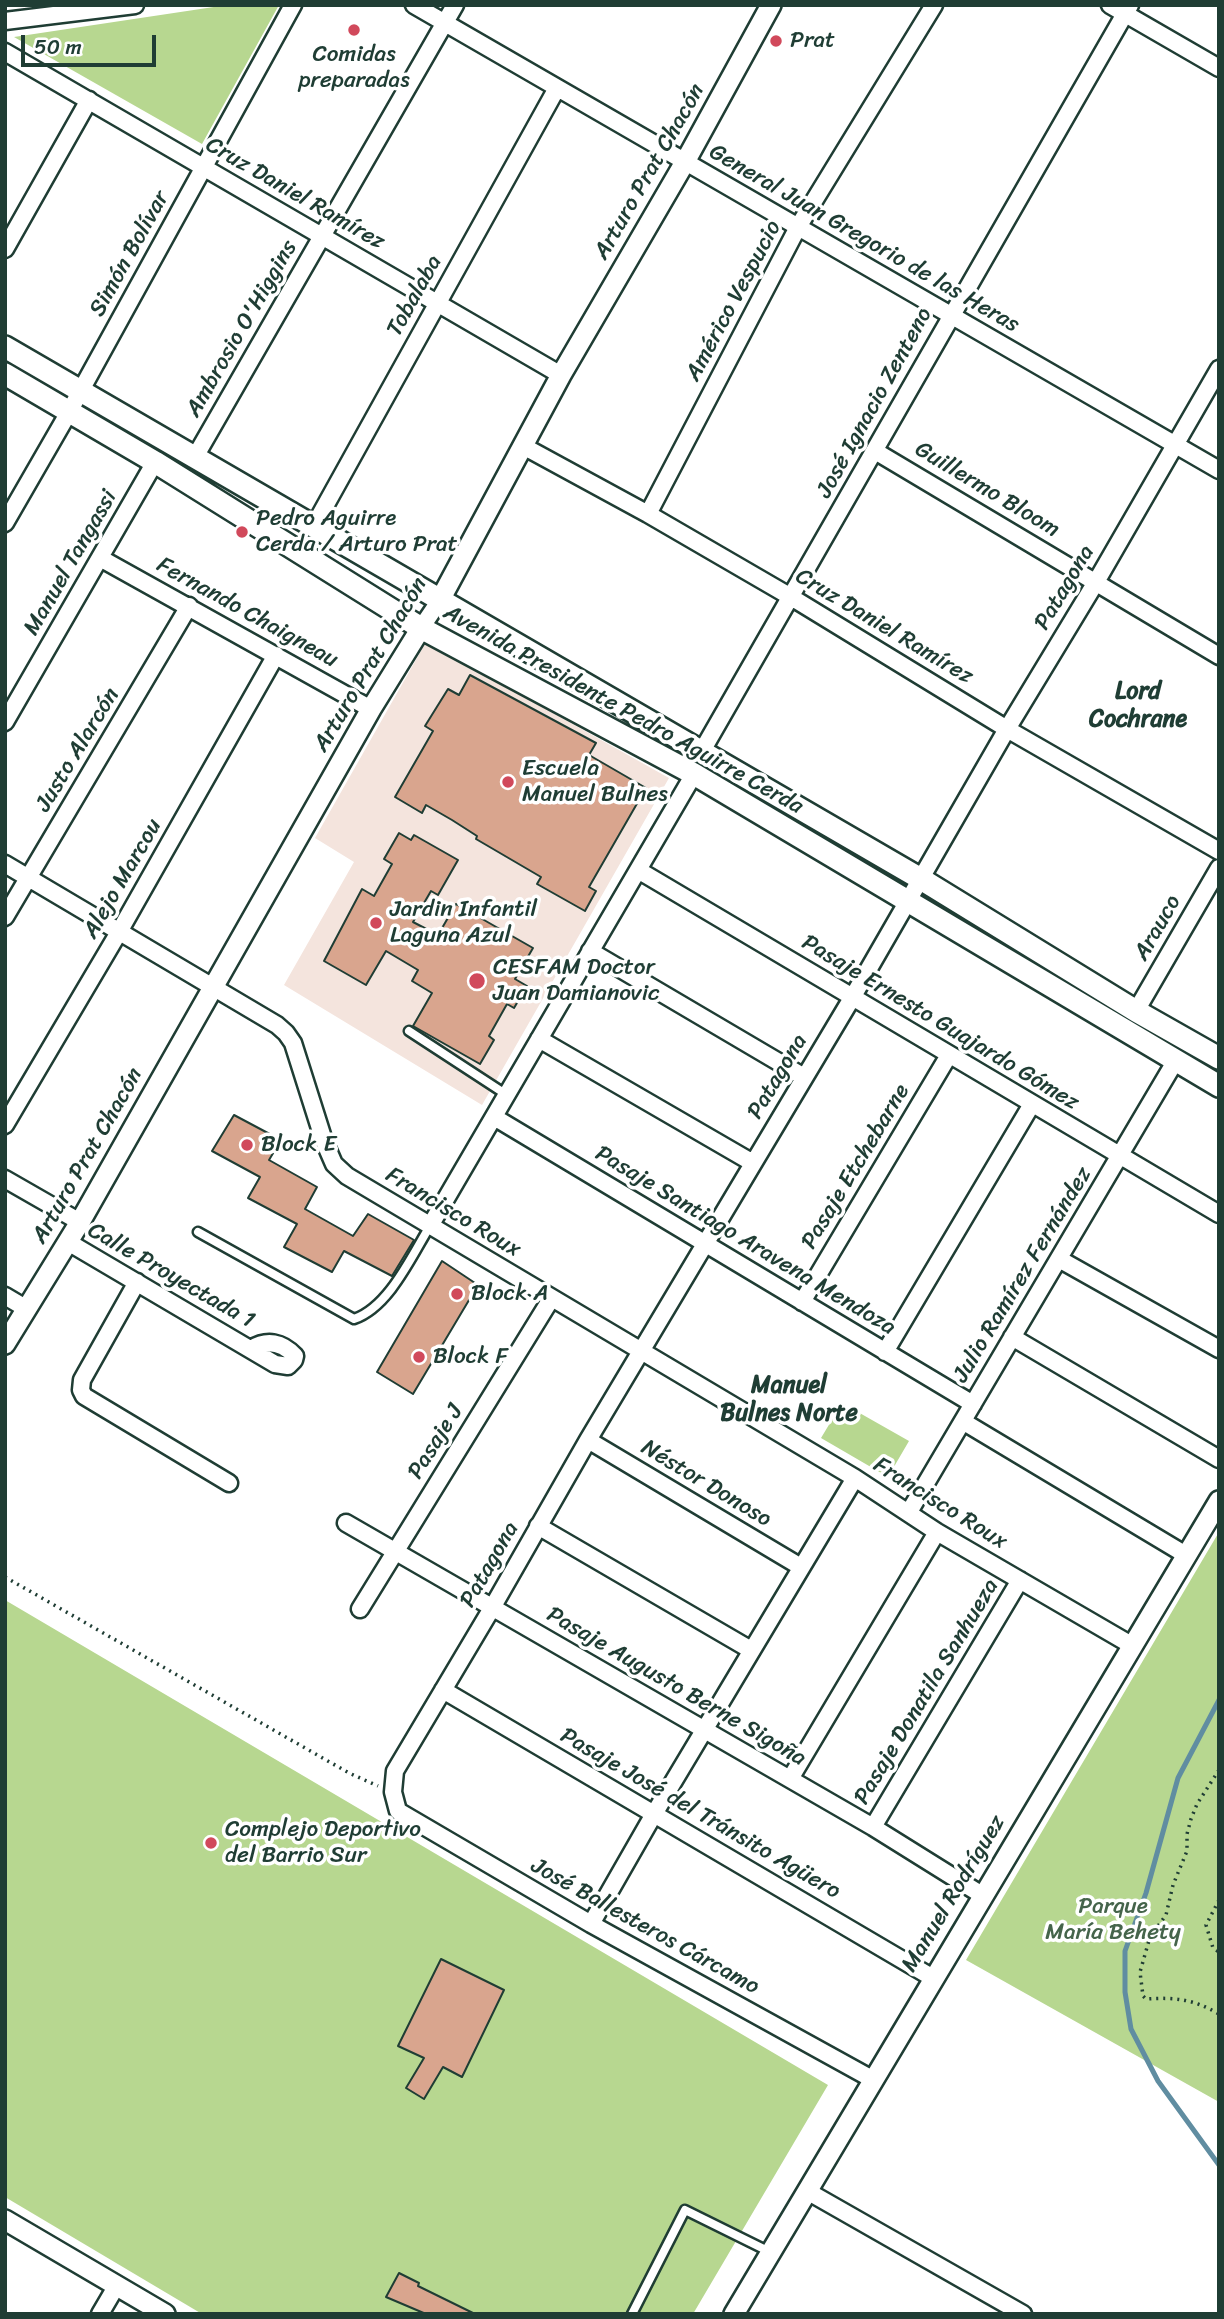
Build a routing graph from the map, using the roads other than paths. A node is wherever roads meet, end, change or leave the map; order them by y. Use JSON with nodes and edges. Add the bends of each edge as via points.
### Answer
{"nodes":[{"id":1,"x":135,"y":5,"type":"edge"},
{"id":2,"x":293,"y":5,"type":"edge"},
{"id":3,"x":414,"y":5,"type":"edge"},
{"id":4,"x":455,"y":5,"type":"edge"},
{"id":5,"x":771,"y":5,"type":"edge"},
{"id":6,"x":934,"y":5,"type":"edge"},
{"id":7,"x":1110,"y":5,"type":"edge"},
{"id":8,"x":1127,"y":9,"type":"edge"},
{"id":9,"x":5,"y":21,"type":"edge"},
{"id":10,"x":444,"y":23,"type":"junction"},
{"id":11,"x":5,"y":52,"type":"edge"},
{"id":12,"x":1219,"y":68,"type":"edge"},
{"id":13,"x":557,"y":88,"type":"junction"},
{"id":14,"x":89,"y":100,"type":"junction"},
{"id":15,"x":685,"y":162,"type":"junction"},
{"id":16,"x":203,"y":167,"type":"junction"},
{"id":17,"x":798,"y":227,"type":"junction"},
{"id":18,"x":322,"y":236,"type":"junction"},
{"id":19,"x":5,"y":249,"type":"edge"},
{"id":20,"x":437,"y":303,"type":"junction"},
{"id":21,"x":951,"y":315,"type":"junction"},
{"id":22,"x":5,"y":347,"type":"edge"},
{"id":23,"x":1219,"y":369,"type":"edge"},
{"id":24,"x":5,"y":374,"type":"edge"},
{"id":25,"x":561,"y":375,"type":"junction"},
{"id":26,"x":81,"y":390,"type":"junction"},
{"id":27,"x":69,"y":412,"type":"junction"},
{"id":28,"x":1175,"y":445,"type":"junction"},
{"id":29,"x":523,"y":446,"type":"junction"},
{"id":30,"x":875,"y":450,"type":"junction"},
{"id":31,"x":195,"y":457,"type":"junction"},
{"id":32,"x":155,"y":462,"type":"junction"},
{"id":33,"x":1219,"y":470,"type":"edge"},
{"id":34,"x":10,"y":502,"type":"edge"},
{"id":35,"x":648,"y":514,"type":"junction"},
{"id":36,"x":5,"y":523,"type":"edge"},
{"id":37,"x":314,"y":526,"type":"junction"},
{"id":38,"x":100,"y":558,"type":"junction"},
{"id":39,"x":1096,"y":582,"type":"junction"},
{"id":40,"x":791,"y":597,"type":"junction"},
{"id":41,"x":440,"y":600,"type":"junction"},
{"id":42,"x":189,"y":606,"type":"junction"},
{"id":43,"x":421,"y":628,"type":"junction"},
{"id":44,"x":276,"y":654,"type":"junction"},
{"id":45,"x":1219,"y":656,"type":"edge"},
{"id":46,"x":371,"y":709,"type":"junction"},
{"id":47,"x":5,"y":722,"type":"edge"},
{"id":48,"x":1007,"y":729,"type":"junction"},
{"id":49,"x":702,"y":751,"type":"junction"},
{"id":50,"x":694,"y":774,"type":"junction"},
{"id":51,"x":1219,"y":851,"type":"edge"},
{"id":52,"x":5,"y":864,"type":"edge"},
{"id":53,"x":1219,"y":869,"type":"edge"},
{"id":54,"x":638,"y":870,"type":"junction"},
{"id":55,"x":28,"y":878,"type":"junction"},
{"id":56,"x":921,"y":879,"type":"junction"},
{"id":57,"x":907,"y":903,"type":"junction"},
{"id":58,"x":5,"y":917,"type":"edge"},
{"id":59,"x":119,"y":932,"type":"junction"},
{"id":60,"x":590,"y":951,"type":"junction"},
{"id":61,"x":214,"y":988,"type":"junction"},
{"id":62,"x":852,"y":998,"type":"junction"},
{"id":63,"x":1136,"y":1011,"type":"junction"},
{"id":64,"x":409,"y":1031,"type":"dead end"},
{"id":65,"x":539,"y":1039,"type":"junction"},
{"id":66,"x":949,"y":1055,"type":"junction"},
{"id":67,"x":1219,"y":1058,"type":"edge"},
{"id":68,"x":1177,"y":1060,"type":"junction"},
{"id":69,"x":804,"y":1077,"type":"junction"},
{"id":70,"x":1219,"y":1086,"type":"edge"},
{"id":71,"x":507,"y":1095,"type":"junction"},
{"id":72,"x":1032,"y":1104,"type":"junction"},
{"id":73,"x":494,"y":1117,"type":"junction"},
{"id":74,"x":5,"y":1125,"type":"edge"},
{"id":75,"x":1120,"y":1156,"type":"junction"},
{"id":76,"x":753,"y":1163,"type":"junction"},
{"id":77,"x":5,"y":1179,"type":"edge"},
{"id":78,"x":1219,"y":1214,"type":"edge"},
{"id":79,"x":80,"y":1222,"type":"junction"},
{"id":80,"x":430,"y":1226,"type":"junction"},
{"id":81,"x":198,"y":1232,"type":"dead end"},
{"id":82,"x":68,"y":1242,"type":"junction"},
{"id":83,"x":706,"y":1244,"type":"junction"},
{"id":84,"x":1059,"y":1259,"type":"junction"},
{"id":85,"x":137,"y":1282,"type":"junction"},
{"id":86,"x":5,"y":1296,"type":"edge"},
{"id":87,"x":551,"y":1299,"type":"junction"},
{"id":88,"x":802,"y":1302,"type":"junction"},
{"id":89,"x":27,"y":1308,"type":"junction"},
{"id":90,"x":1012,"y":1337,"type":"junction"},
{"id":91,"x":5,"y":1345,"type":"edge"},
{"id":92,"x":251,"y":1349,"type":"dead end"},
{"id":93,"x":1219,"y":1349,"type":"edge"},
{"id":94,"x":642,"y":1351,"type":"junction"},
{"id":95,"x":885,"y":1352,"type":"junction"},
{"id":96,"x":973,"y":1404,"type":"junction"},
{"id":97,"x":964,"y":1422,"type":"junction"},
{"id":98,"x":588,"y":1440,"type":"junction"},
{"id":99,"x":1219,"y":1459,"type":"edge"},
{"id":100,"x":855,"y":1478,"type":"junction"},
{"id":101,"x":229,"y":1483,"type":"dead end"},
{"id":102,"x":1219,"y":1501,"type":"edge"},
{"id":103,"x":909,"y":1512,"type":"junction"},
{"id":104,"x":346,"y":1523,"type":"dead end"},
{"id":105,"x":538,"y":1526,"type":"junction"},
{"id":106,"x":937,"y":1532,"type":"junction"},
{"id":107,"x":395,"y":1551,"type":"junction"},
{"id":108,"x":1186,"y":1555,"type":"junction"},
{"id":109,"x":801,"y":1567,"type":"junction"},
{"id":110,"x":1020,"y":1580,"type":"junction"},
{"id":111,"x":492,"y":1608,"type":"junction"},
{"id":112,"x":360,"y":1609,"type":"dead end"},
{"id":113,"x":1133,"y":1646,"type":"junction"},
{"id":114,"x":751,"y":1650,"type":"junction"},
{"id":115,"x":443,"y":1690,"type":"junction"},
{"id":116,"x":704,"y":1729,"type":"junction"},
{"id":117,"x":790,"y":1779,"type":"junction"},
{"id":118,"x":398,"y":1811,"type":"joint"},
{"id":119,"x":654,"y":1814,"type":"junction"},
{"id":120,"x":873,"y":1827,"type":"junction"},
{"id":121,"x":982,"y":1895,"type":"junction"},
{"id":122,"x":591,"y":1924,"type":"junction"},
{"id":123,"x":933,"y":1978,"type":"junction"},
{"id":124,"x":872,"y":2079,"type":"junction"},
{"id":125,"x":807,"y":2190,"type":"junction"},
{"id":126,"x":5,"y":2220,"type":"edge"},
{"id":127,"x":770,"y":2252,"type":"junction"},
{"id":128,"x":117,"y":2286,"type":"junction"},
{"id":129,"x":100,"y":2314,"type":"edge"},
{"id":130,"x":165,"y":2314,"type":"edge"},
{"id":131,"x":632,"y":2314,"type":"edge"},
{"id":132,"x":734,"y":2314,"type":"edge"},
{"id":133,"x":1023,"y":2314,"type":"edge"}],
"edges":[{"from":1,"to":9,"type":"street"},
{"from":2,"to":16,"type":"street","name":"Simón Bolívar"},
{"from":3,"to":10,"type":"street","name":"General Juan Gregorio de las Heras"},
{"from":4,"to":10,"type":"street","name":"Ambrosio O'Higgins"},
{"from":5,"to":15,"type":"street","name":"Arturo Prat Chacón"},
{"from":6,"to":17,"type":"street","name":"Américo Vespucio"},
{"from":7,"to":8,"type":"street"},
{"from":8,"to":12,"type":"street"},
{"from":8,"to":21,"type":"street","name":"José Ignacio Zenteno"},
{"from":10,"to":13,"type":"street","name":"General Juan Gregorio de las Heras"},
{"from":10,"to":18,"type":"street","name":"Ambrosio O'Higgins"},
{"from":11,"to":14,"type":"street","name":"Cruz Daniel Ramírez"},
{"from":13,"to":15,"type":"street","name":"General Juan Gregorio de las Heras"},
{"from":13,"to":20,"type":"street","name":"Tobalaba"},
{"from":14,"to":16,"type":"street","name":"Cruz Daniel Ramírez"},
{"from":14,"to":19,"type":"street"},
{"from":15,"to":17,"type":"street","name":"General Juan Gregorio de las Heras"},
{"from":15,"to":25,"type":"street","name":"Arturo Prat Chacón"},
{"from":16,"to":18,"type":"street","name":"Cruz Daniel Ramírez"},
{"from":16,"to":26,"type":"street","name":"Simón Bolívar"},
{"from":17,"to":21,"type":"street","name":"General Juan Gregorio de las Heras"},
{"from":17,"to":35,"type":"street","name":"Américo Vespucio"},
{"from":18,"to":20,"type":"street","name":"Cruz Daniel Ramírez"},
{"from":18,"to":31,"type":"street","name":"Ambrosio O'Higgins"},
{"from":20,"to":25,"type":"street","name":"Cruz Daniel Ramírez"},
{"from":20,"to":37,"type":"street","name":"Tobalaba"},
{"from":21,"to":28,"type":"street","name":"General Juan Gregorio de las Heras"},
{"from":21,"to":30,"type":"street","name":"José Ignacio Zenteno"},
{"from":22,"to":26,"type":"main road","name":"Avenida Presidente Pedro Aguirre Cerda"},
{"from":23,"to":28,"type":"street","name":"Patagona"},
{"from":24,"to":27,"type":"main road","name":"Avenida Presidente Pedro Aguirre Cerda"},
{"from":25,"to":29,"type":"street","name":"Arturo Prat Chacón"},
{"from":26,"to":27,"type":"street","name":"Simón Bolívar"},
{"from":26,"to":31,"type":"main road","name":"Avenida Presidente Pedro Aguirre Cerda"},
{"from":27,"to":32,"type":"main road","name":"Avenida Presidente Pedro Aguirre Cerda"},
{"from":27,"to":34,"type":"street","name":"Simón Bolívar"},
{"from":28,"to":33,"type":"street","name":"General Juan Gregorio de las Heras"},
{"from":28,"to":39,"type":"street","name":"Patagona"},
{"from":29,"to":35,"type":"street","name":"Cruz Daniel Ramírez"},
{"from":29,"to":41,"type":"street","name":"Arturo Prat Chacón"},
{"from":30,"to":39,"type":"street","name":"Guillermo Bloom"},
{"from":30,"to":40,"type":"street","name":"José Ignacio Zenteno"},
{"from":31,"to":37,"type":"main road","name":"Avenida Presidente Pedro Aguirre Cerda"},
{"from":32,"to":38,"type":"street","name":"Manuel Tangassi"},
{"from":32,"to":43,"type":"main road","name":"Avenida Presidente Pedro Aguirre Cerda"},
{"from":34,"to":36,"type":"street","name":"Simón Bolívar"},
{"from":35,"to":40,"type":"street","name":"Cruz Daniel Ramírez"},
{"from":37,"to":41,"type":"main road","name":"Avenida Presidente Pedro Aguirre Cerda"},
{"from":38,"to":42,"type":"street","name":"Fernando Chaigneau"},
{"from":38,"to":47,"type":"street","name":"Manuel Tangassi"},
{"from":39,"to":45,"type":"street","name":"Guillermo Bloom"},
{"from":39,"to":48,"type":"street","name":"Patagona"},
{"from":40,"to":48,"type":"street","name":"Cruz Daniel Ramírez"},
{"from":40,"to":49,"type":"street","name":"José Ignacio Zenteno"},
{"from":41,"to":43,"type":"street","name":"Arturo Prat Chacón"},
{"from":41,"to":49,"type":"main road","name":"Avenida Presidente Pedro Aguirre Cerda"},
{"from":42,"to":44,"type":"street","name":"Fernando Chaigneau"},
{"from":42,"to":55,"type":"street","name":"Justo Alarcón"},
{"from":43,"to":46,"type":"street","name":"Arturo Prat Chacón"},
{"from":43,"to":50,"type":"main road","name":"Avenida Presidente Pedro Aguirre Cerda"},
{"from":44,"to":46,"type":"street","name":"Fernando Chaigneau"},
{"from":44,"to":59,"type":"street","name":"Alejo Marcou"},
{"from":46,"to":61,"type":"street","name":"Arturo Prat Chacón"},
{"from":48,"to":51,"type":"street","name":"Cruz Daniel Ramírez"},
{"from":48,"to":56,"type":"street","name":"Patagona"},
{"from":49,"to":50,"type":"main road"},
{"from":49,"to":56,"type":"main road","name":"Avenida Presidente Pedro Aguirre Cerda"},
{"from":50,"to":54,"type":"street"},
{"from":50,"to":57,"type":"main road","name":"Avenida Presidente Pedro Aguirre Cerda"},
{"from":52,"to":55,"type":"street","name":"Francisco Roux"},
{"from":53,"to":63,"type":"street","name":"Arauco"},
{"from":54,"to":60,"type":"street"},
{"from":54,"to":62,"type":"street","name":"Pasaje Ernesto Guajardo Gómez"},
{"from":55,"to":58,"type":"street","name":"Justo Alarcón"},
{"from":55,"to":59,"type":"street","name":"Francisco Roux"},
{"from":56,"to":57,"type":"street","name":"Patagona"},
{"from":56,"to":63,"type":"main road","name":"Avenida Presidente Pedro Aguirre Cerda"},
{"from":57,"to":62,"type":"street","name":"Patagona"},
{"from":57,"to":68,"type":"main road","name":"Avenida Presidente Pedro Aguirre Cerda"},
{"from":59,"to":61,"type":"street","name":"Francisco Roux"},
{"from":59,"to":74,"type":"street","name":"Alejo Marcou"},
{"from":60,"to":65,"type":"street"},
{"from":60,"to":69,"type":"street"},
{"from":61,"to":79,"type":"street","name":"Arturo Prat Chacón"},
{"from":61,"to":80,"type":"street","name":"Francisco Roux","via":[[277,1025],[293,1043],[334,1164],[346,1176]]},
{"from":62,"to":66,"type":"street","name":"Pasaje Ernesto Guajardo Gómez"},
{"from":62,"to":69,"type":"street","name":"Patagona"},
{"from":63,"to":67,"type":"main road","name":"Avenida Presidente Pedro Aguirre Cerda"},
{"from":64,"to":71,"type":"lane"},
{"from":65,"to":71,"type":"street"},
{"from":65,"to":76,"type":"street"},
{"from":66,"to":72,"type":"street","name":"Pasaje Ernesto Guajardo Gómez"},
{"from":66,"to":88,"type":"street","name":"Pasaje Etchebarne"},
{"from":68,"to":70,"type":"main road","name":"Avenida Presidente Pedro Aguirre Cerda"},
{"from":68,"to":75,"type":"street","name":"Julio Ramírez Fernández"},
{"from":69,"to":76,"type":"street","name":"Patagona"},
{"from":71,"to":73,"type":"street"},
{"from":72,"to":75,"type":"street","name":"Pasaje Ernesto Guajardo Gómez"},
{"from":72,"to":95,"type":"street"},
{"from":73,"to":80,"type":"street"},
{"from":73,"to":83,"type":"street","name":"Pasaje Santiago Aravena Mendoza"},
{"from":75,"to":78,"type":"street","name":"Pasaje Ernesto Guajardo Gómez"},
{"from":75,"to":84,"type":"street","name":"Julio Ramírez Fernández"},
{"from":76,"to":83,"type":"street","name":"Patagona"},
{"from":77,"to":79,"type":"street"},
{"from":79,"to":82,"type":"street","name":"Arturo Prat Chacón"},
{"from":80,"to":81,"type":"lane","via":[[381,1303],[354,1319]]},
{"from":80,"to":87,"type":"street","name":"Francisco Roux"},
{"from":82,"to":85,"type":"street","name":"Calle Proyectada 1"},
{"from":82,"to":89,"type":"street","name":"Arturo Prat Chacón"},
{"from":83,"to":88,"type":"street","name":"Pasaje Santiago Aravena Mendoza"},
{"from":83,"to":94,"type":"street","name":"Patagona"},
{"from":84,"to":90,"type":"street","name":"Julio Ramírez Fernández"},
{"from":84,"to":93,"type":"street"},
{"from":85,"to":92,"type":"street","name":"Calle Proyectada 1"},
{"from":85,"to":101,"type":"street","via":[[82,1380],[81,1390]]},
{"from":86,"to":89,"type":"street"},
{"from":87,"to":94,"type":"street","name":"Francisco Roux"},
{"from":87,"to":107,"type":"street","name":"Pasaje J"},
{"from":88,"to":95,"type":"street","name":"Pasaje Santiago Aravena Mendoza"},
{"from":89,"to":91,"type":"street","name":"Arturo Prat Chacón"},
{"from":90,"to":96,"type":"street","name":"Julio Ramírez Fernández"},
{"from":90,"to":99,"type":"street"},
{"from":94,"to":98,"type":"street","name":"Patagona"},
{"from":94,"to":100,"type":"street","name":"Francisco Roux"},
{"from":95,"to":96,"type":"street","name":"Pasaje Santiago Aravena Mendoza"},
{"from":96,"to":97,"type":"street","name":"Julio Ramírez Fernández"},
{"from":97,"to":103,"type":"street","name":"Julio Ramírez Fernández"},
{"from":97,"to":108,"type":"street"},
{"from":98,"to":105,"type":"street","name":"Patagona"},
{"from":98,"to":109,"type":"street","name":"Néstor Donoso"},
{"from":100,"to":103,"type":"street","name":"Francisco Roux"},
{"from":100,"to":109,"type":"street"},
{"from":102,"to":108,"type":"street","name":"Manuel Rodríguez"},
{"from":103,"to":106,"type":"street","name":"Francisco Roux"},
{"from":104,"to":107,"type":"street","name":"Pasaje Augusto Berne Sigoña"},
{"from":105,"to":111,"type":"street","name":"Patagona"},
{"from":105,"to":114,"type":"street"},
{"from":106,"to":110,"type":"street","name":"Francisco Roux"},
{"from":106,"to":117,"type":"street"},
{"from":107,"to":111,"type":"street","name":"Pasaje Augusto Berne Sigoña"},
{"from":107,"to":112,"type":"street","name":"Pasaje J"},
{"from":108,"to":113,"type":"street","name":"Manuel Rodríguez"},
{"from":109,"to":114,"type":"street"},
{"from":110,"to":113,"type":"street","name":"Francisco Roux"},
{"from":110,"to":120,"type":"street","name":"Pasaje Donatila Sanhueza"},
{"from":111,"to":115,"type":"street","name":"Patagona"},
{"from":111,"to":116,"type":"street","name":"Pasaje Augusto Berne Sigoña"},
{"from":113,"to":121,"type":"street","name":"Manuel Rodríguez"},
{"from":114,"to":116,"type":"street"},
{"from":115,"to":118,"type":"street","name":"Patagona","via":[[395,1771],[393,1792]]},
{"from":115,"to":119,"type":"street","name":"Pasaje José del Tránsito Agüero"},
{"from":116,"to":117,"type":"street","name":"Pasaje Augusto Berne Sigoña"},
{"from":116,"to":119,"type":"street"},
{"from":117,"to":120,"type":"street","name":"Pasaje Augusto Berne Sigoña"},
{"from":118,"to":122,"type":"street","name":"José Ballesteros Cárcamo"},
{"from":119,"to":122,"type":"street"},
{"from":119,"to":123,"type":"street","name":"Pasaje José del Tránsito Agüero"},
{"from":120,"to":121,"type":"street","name":"Pasaje Augusto Berne Sigoña"},
{"from":121,"to":123,"type":"street","name":"Manuel Rodríguez"},
{"from":122,"to":124,"type":"street","name":"José Ballesteros Cárcamo"},
{"from":123,"to":124,"type":"street","name":"Manuel Rodríguez"},
{"from":124,"to":125,"type":"street","name":"Manuel Rodríguez"},
{"from":125,"to":127,"type":"street","name":"Manuel Rodríguez"},
{"from":125,"to":133,"type":"street"},
{"from":126,"to":128,"type":"street"},
{"from":127,"to":131,"type":"lane","via":[[685,2210]]},
{"from":127,"to":132,"type":"street","name":"Manuel Rodríguez"},
{"from":128,"to":129,"type":"street"},
{"from":128,"to":130,"type":"street"}]}
